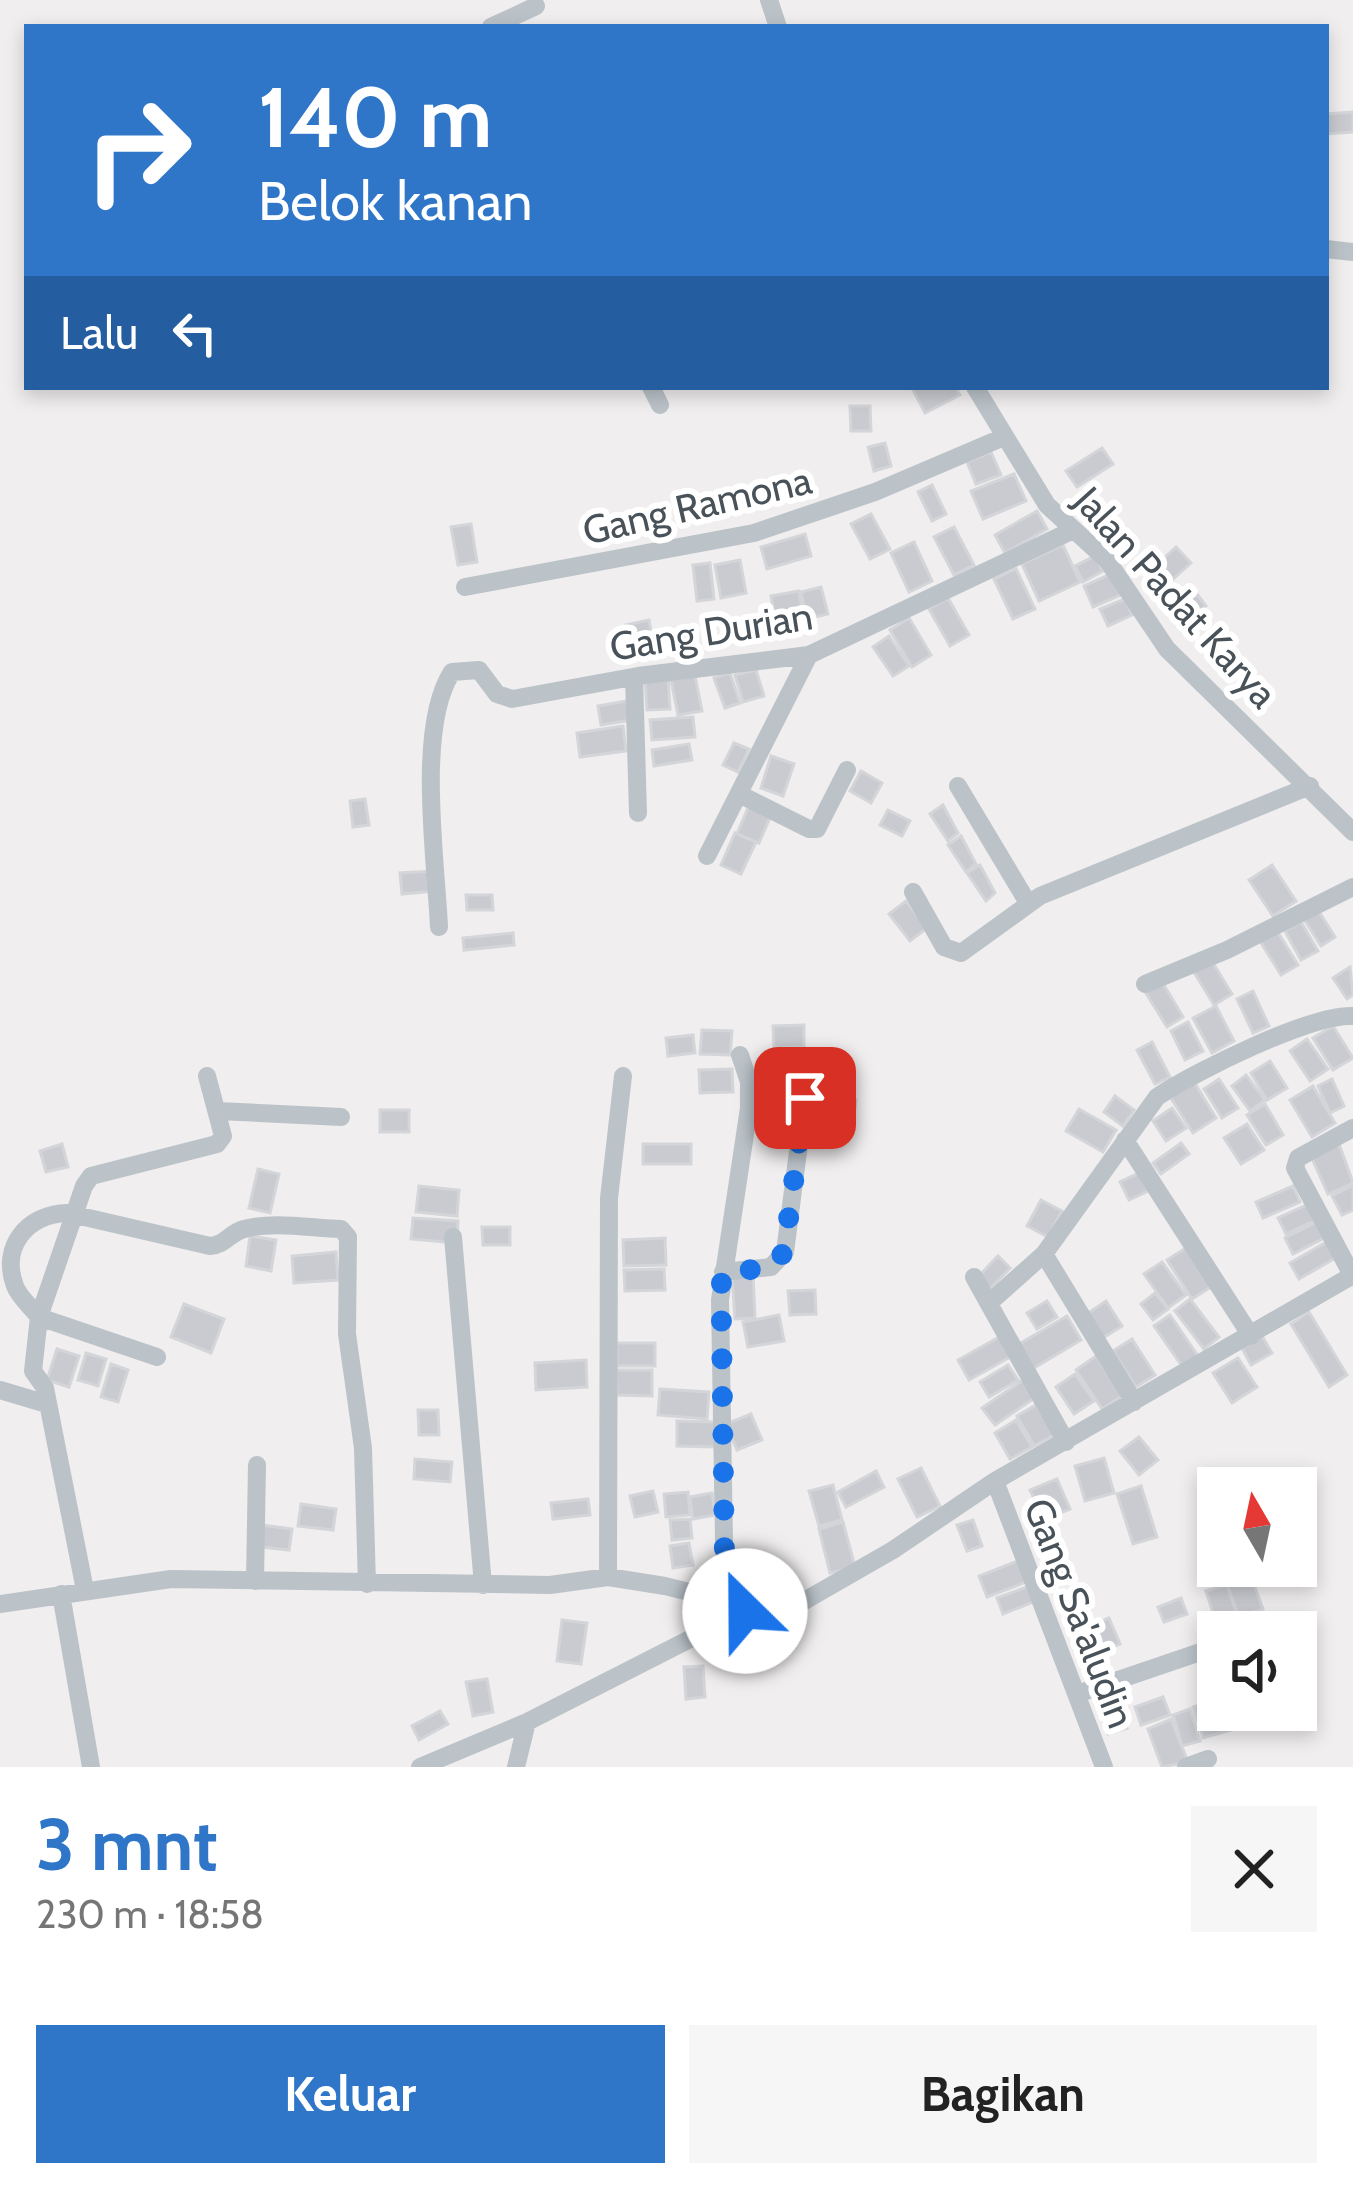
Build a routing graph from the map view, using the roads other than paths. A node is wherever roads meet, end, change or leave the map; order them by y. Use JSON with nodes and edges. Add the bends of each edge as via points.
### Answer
{"nodes":[{"id":1,"x":536,"y":6,"type":"dead end"},
{"id":2,"x":497,"y":24,"type":"edge"},
{"id":3,"x":977,"y":390,"type":"edge"},
{"id":4,"x":1004,"y":437,"type":"junction"},
{"id":5,"x":1071,"y":531,"type":"junction"},
{"id":6,"x":465,"y":587,"type":"dead end"},
{"id":7,"x":809,"y":655,"type":"junction"},
{"id":8,"x":634,"y":676,"type":"junction"},
{"id":9,"x":847,"y":770,"type":"dead end"},
{"id":10,"x":1310,"y":786,"type":"junction"},
{"id":11,"x":958,"y":787,"type":"dead end"},
{"id":12,"x":739,"y":794,"type":"junction"},
{"id":13,"x":638,"y":813,"type":"dead end"},
{"id":14,"x":1353,"y":832,"type":"edge"},
{"id":15,"x":707,"y":856,"type":"dead end"},
{"id":16,"x":1353,"y":887,"type":"edge"},
{"id":17,"x":913,"y":892,"type":"dead end"},
{"id":18,"x":1028,"y":903,"type":"junction"},
{"id":19,"x":439,"y":927,"type":"dead end"},
{"id":20,"x":1145,"y":984,"type":"dead end"},
{"id":21,"x":1353,"y":1016,"type":"edge"},
{"id":22,"x":740,"y":1055,"type":"dead end"},
{"id":23,"x":809,"y":1059,"type":"dead end"},
{"id":24,"x":207,"y":1076,"type":"dead end"},
{"id":25,"x":623,"y":1076,"type":"dead end"},
{"id":26,"x":218,"y":1111,"type":"junction"},
{"id":27,"x":340,"y":1117,"type":"dead end"},
{"id":28,"x":1353,"y":1128,"type":"edge"},
{"id":29,"x":1125,"y":1140,"type":"junction"},
{"id":30,"x":74,"y":1215,"type":"junction"},
{"id":31,"x":454,"y":1237,"type":"dead end"},
{"id":32,"x":1044,"y":1254,"type":"junction"},
{"id":33,"x":723,"y":1273,"type":"junction"},
{"id":34,"x":1353,"y":1275,"type":"edge"},
{"id":35,"x":974,"y":1277,"type":"dead end"},
{"id":36,"x":989,"y":1304,"type":"junction"},
{"id":37,"x":39,"y":1317,"type":"junction"},
{"id":38,"x":1251,"y":1336,"type":"junction"},
{"id":39,"x":157,"y":1357,"type":"dead end"},
{"id":40,"x":0,"y":1390,"type":"edge"},
{"id":41,"x":1134,"y":1402,"type":"junction"},
{"id":42,"x":47,"y":1404,"type":"junction"},
{"id":43,"x":1066,"y":1442,"type":"junction"},
{"id":44,"x":257,"y":1465,"type":"dead end"},
{"id":45,"x":995,"y":1481,"type":"junction"},
{"id":46,"x":608,"y":1577,"type":"junction"},
{"id":47,"x":255,"y":1581,"type":"junction"},
{"id":48,"x":367,"y":1584,"type":"junction"},
{"id":49,"x":483,"y":1585,"type":"junction"},
{"id":50,"x":85,"y":1591,"type":"junction"},
{"id":51,"x":62,"y":1594,"type":"junction"},
{"id":52,"x":725,"y":1601,"type":"junction"},
{"id":53,"x":0,"y":1604,"type":"edge"},
{"id":54,"x":745,"y":1611,"type":"junction"},
{"id":55,"x":1197,"y":1653,"type":"edge"},
{"id":56,"x":1077,"y":1694,"type":"junction"},
{"id":57,"x":527,"y":1722,"type":"junction"},
{"id":58,"x":1208,"y":1759,"type":"dead end"},
{"id":59,"x":91,"y":1767,"type":"edge"},
{"id":60,"x":420,"y":1767,"type":"edge"},
{"id":61,"x":516,"y":1767,"type":"edge"},
{"id":62,"x":1104,"y":1767,"type":"edge"},
{"id":63,"x":1186,"y":1767,"type":"edge"}],
"edges":[{"from":1,"to":2,"type":"street"},
{"from":3,"to":4,"type":"street","name":"Jalan Padat Karya"},
{"from":4,"to":5,"type":"street","name":"Jalan Padat Karya"},
{"from":4,"to":6,"type":"street","name":"Gang Ramona","via":[[754,533]]},
{"from":5,"to":7,"type":"street","name":"Gang Durian"},
{"from":5,"to":10,"type":"street","name":"Jalan Padat Karya","via":[[1107,560],[1167,649]]},
{"from":7,"to":8,"type":"street","name":"Gang Durian"},
{"from":7,"to":12,"type":"street"},
{"from":8,"to":13,"type":"street"},
{"from":8,"to":19,"type":"street","name":"Gang Durian","via":[[507,698],[479,670],[452,672],[442,687],[432,757]]},
{"from":9,"to":12,"type":"street","via":[[818,830]]},
{"from":10,"to":14,"type":"street","name":"Jalan Padat Karya"},
{"from":10,"to":18,"type":"street"},
{"from":11,"to":18,"type":"street"},
{"from":12,"to":15,"type":"street"},
{"from":16,"to":20,"type":"street"},
{"from":17,"to":18,"type":"street","via":[[954,954]]},
{"from":21,"to":29,"type":"street","via":[[1183,1079],[1157,1097]]},
{"from":22,"to":33,"type":"street","via":[[749,1108]]},
{"from":23,"to":33,"type":"street","via":[[784,1252],[772,1267]]},
{"from":24,"to":26,"type":"street"},
{"from":25,"to":46,"type":"street","via":[[609,1221]]},
{"from":26,"to":27,"type":"street"},
{"from":26,"to":30,"type":"street","via":[[224,1136],[217,1144],[91,1176]]},
{"from":28,"to":34,"type":"street","via":[[1295,1163]]},
{"from":29,"to":32,"type":"street"},
{"from":29,"to":38,"type":"street"},
{"from":30,"to":37,"type":"street"},
{"from":30,"to":37,"type":"street","via":[[46,1214],[17,1239],[15,1288]]},
{"from":30,"to":48,"type":"street","via":[[211,1246],[256,1227],[341,1229],[348,1237],[347,1334],[363,1448]]},
{"from":31,"to":49,"type":"street"},
{"from":32,"to":36,"type":"street"},
{"from":32,"to":41,"type":"street"},
{"from":33,"to":52,"type":"street"},
{"from":34,"to":38,"type":"street"},
{"from":35,"to":36,"type":"street"},
{"from":36,"to":43,"type":"street"},
{"from":37,"to":39,"type":"street"},
{"from":37,"to":42,"type":"street","via":[[33,1371]]},
{"from":38,"to":41,"type":"street"},
{"from":40,"to":42,"type":"street"},
{"from":41,"to":43,"type":"street"},
{"from":42,"to":50,"type":"street"},
{"from":43,"to":45,"type":"street"},
{"from":44,"to":47,"type":"street"},
{"from":45,"to":54,"type":"street","via":[[812,1600]]},
{"from":45,"to":56,"type":"street","name":"Gang Sa'aludin"},
{"from":46,"to":49,"type":"street"},
{"from":46,"to":52,"type":"street"},
{"from":47,"to":48,"type":"street"},
{"from":47,"to":50,"type":"street","via":[[171,1579]]},
{"from":48,"to":49,"type":"street"},
{"from":50,"to":51,"type":"street"},
{"from":51,"to":53,"type":"street"},
{"from":51,"to":59,"type":"street"},
{"from":52,"to":54,"type":"street"},
{"from":54,"to":57,"type":"street"},
{"from":55,"to":56,"type":"street"},
{"from":56,"to":62,"type":"street","name":"Gang Sa'aludin"},
{"from":57,"to":60,"type":"street"},
{"from":57,"to":61,"type":"street"},
{"from":58,"to":63,"type":"street"}]}
